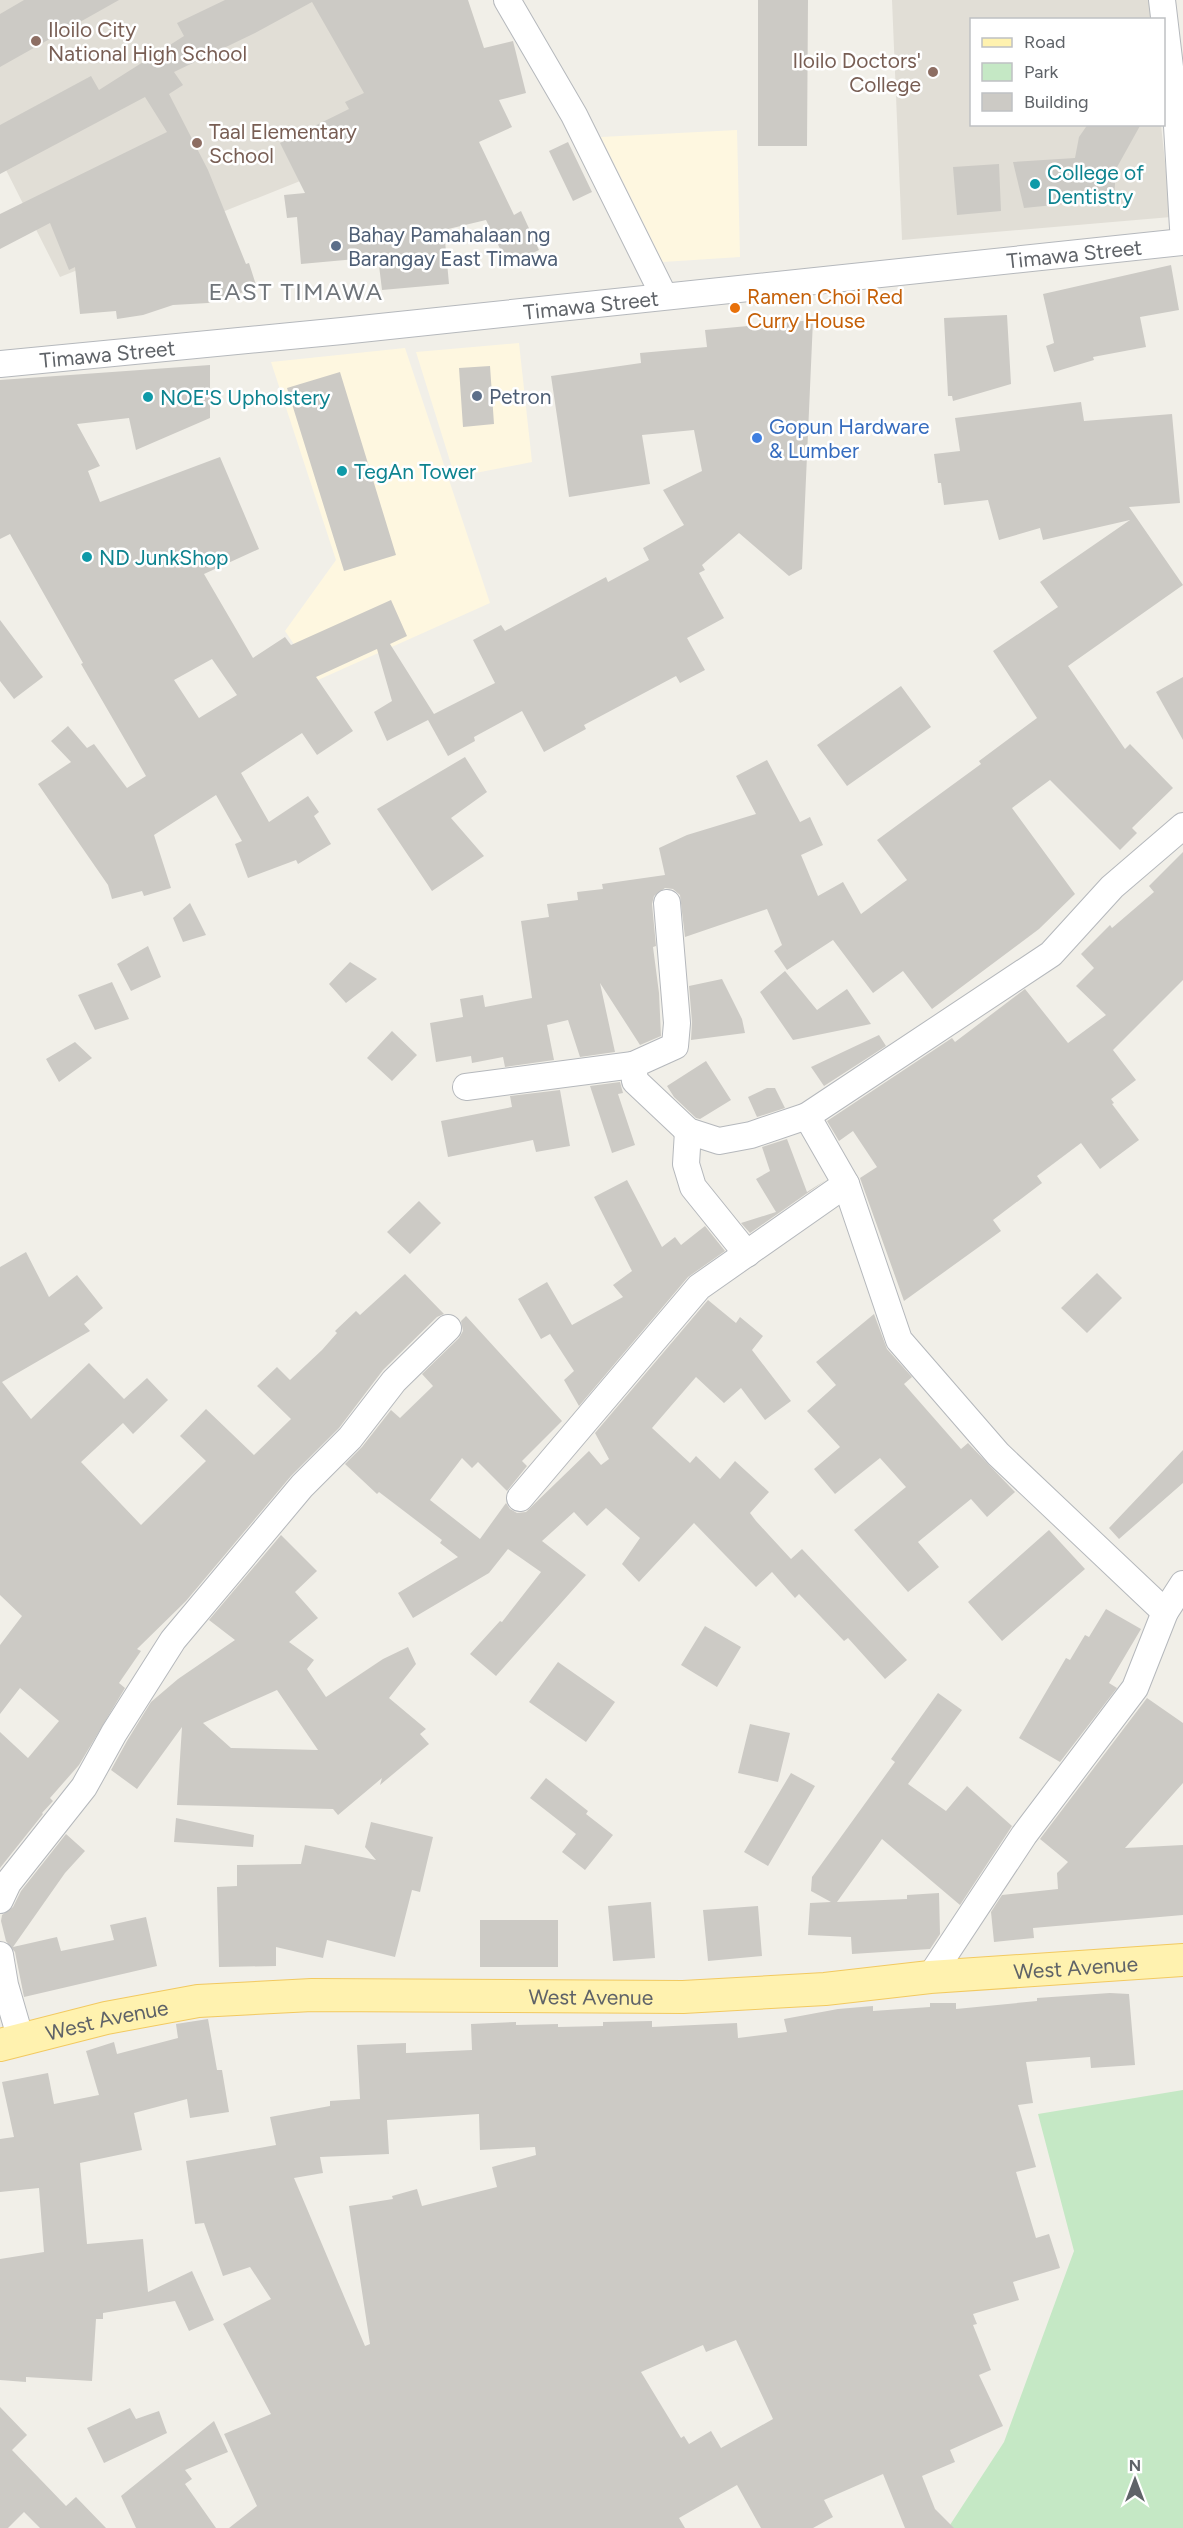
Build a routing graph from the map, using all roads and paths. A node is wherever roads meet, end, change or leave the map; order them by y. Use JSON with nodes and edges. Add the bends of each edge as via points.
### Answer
{"nodes":[{"id":1,"x":507,"y":0,"type":"edge"},
{"id":2,"x":1162,"y":0,"type":"edge"},
{"id":3,"x":1165,"y":18,"type":"edge"},
{"id":4,"x":1165,"y":21,"type":"edge"},
{"id":5,"x":1180,"y":124,"type":"edge"},
{"id":6,"x":1183,"y":228,"type":"edge"},
{"id":7,"x":1183,"y":242,"type":"edge"},
{"id":8,"x":664,"y":296,"type":"junction"},
{"id":9,"x":0,"y":364,"type":"edge"},
{"id":10,"x":1183,"y":826,"type":"edge"},
{"id":11,"x":667,"y":903,"type":"dead end"},
{"id":12,"x":633,"y":1065,"type":"junction"},
{"id":13,"x":466,"y":1087,"type":"dead end"},
{"id":14,"x":807,"y":1116,"type":"junction"},
{"id":15,"x":688,"y":1131,"type":"junction"},
{"id":16,"x":846,"y":1184,"type":"junction"},
{"id":17,"x":747,"y":1254,"type":"junction"},
{"id":18,"x":448,"y":1328,"type":"dead end"},
{"id":19,"x":520,"y":1498,"type":"dead end"},
{"id":20,"x":1183,"y":1584,"type":"edge"},
{"id":21,"x":1165,"y":1612,"type":"junction"},
{"id":22,"x":0,"y":1900,"type":"edge"},
{"id":23,"x":0,"y":1955,"type":"edge"},
{"id":24,"x":1183,"y":1960,"type":"edge"},
{"id":25,"x":930,"y":1977,"type":"junction"},
{"id":26,"x":10,"y":2042,"type":"edge"}],
"edges":[{"from":1,"to":8,"type":"street","via":[[574,115]]},
{"from":2,"to":3,"type":"street"},
{"from":4,"to":5,"type":"street"},
{"from":5,"to":6,"type":"street"},
{"from":7,"to":8,"type":"street","name":"Timawa Street"},
{"from":8,"to":9,"type":"street","name":"Timawa Street"},
{"from":10,"to":14,"type":"street","via":[[1112,887],[1051,954]]},
{"from":11,"to":12,"type":"street","via":[[677,1023],[675,1046]]},
{"from":12,"to":13,"type":"street"},
{"from":12,"to":15,"type":"street","via":[[635,1081]]},
{"from":14,"to":15,"type":"street","via":[[719,1141]]},
{"from":14,"to":16,"type":"street"},
{"from":15,"to":17,"type":"street","via":[[686,1164],[693,1187]]},
{"from":16,"to":17,"type":"street"},
{"from":16,"to":21,"type":"street","via":[[899,1340],[998,1454]]},
{"from":17,"to":19,"type":"street","via":[[699,1287]]},
{"from":18,"to":22,"type":"street","via":[[394,1381],[350,1438],[302,1486],[173,1640],[84,1787],[8,1883]]},
{"from":20,"to":21,"type":"street"},
{"from":21,"to":25,"type":"street","via":[[1135,1688],[1024,1835]]},
{"from":23,"to":26,"type":"street"},
{"from":24,"to":25,"type":"main road","name":"West Avenue"},
{"from":25,"to":26,"type":"main road","name":"West Avenue","via":[[825,1989],[683,1997],[312,1995],[198,2001]]}]}
